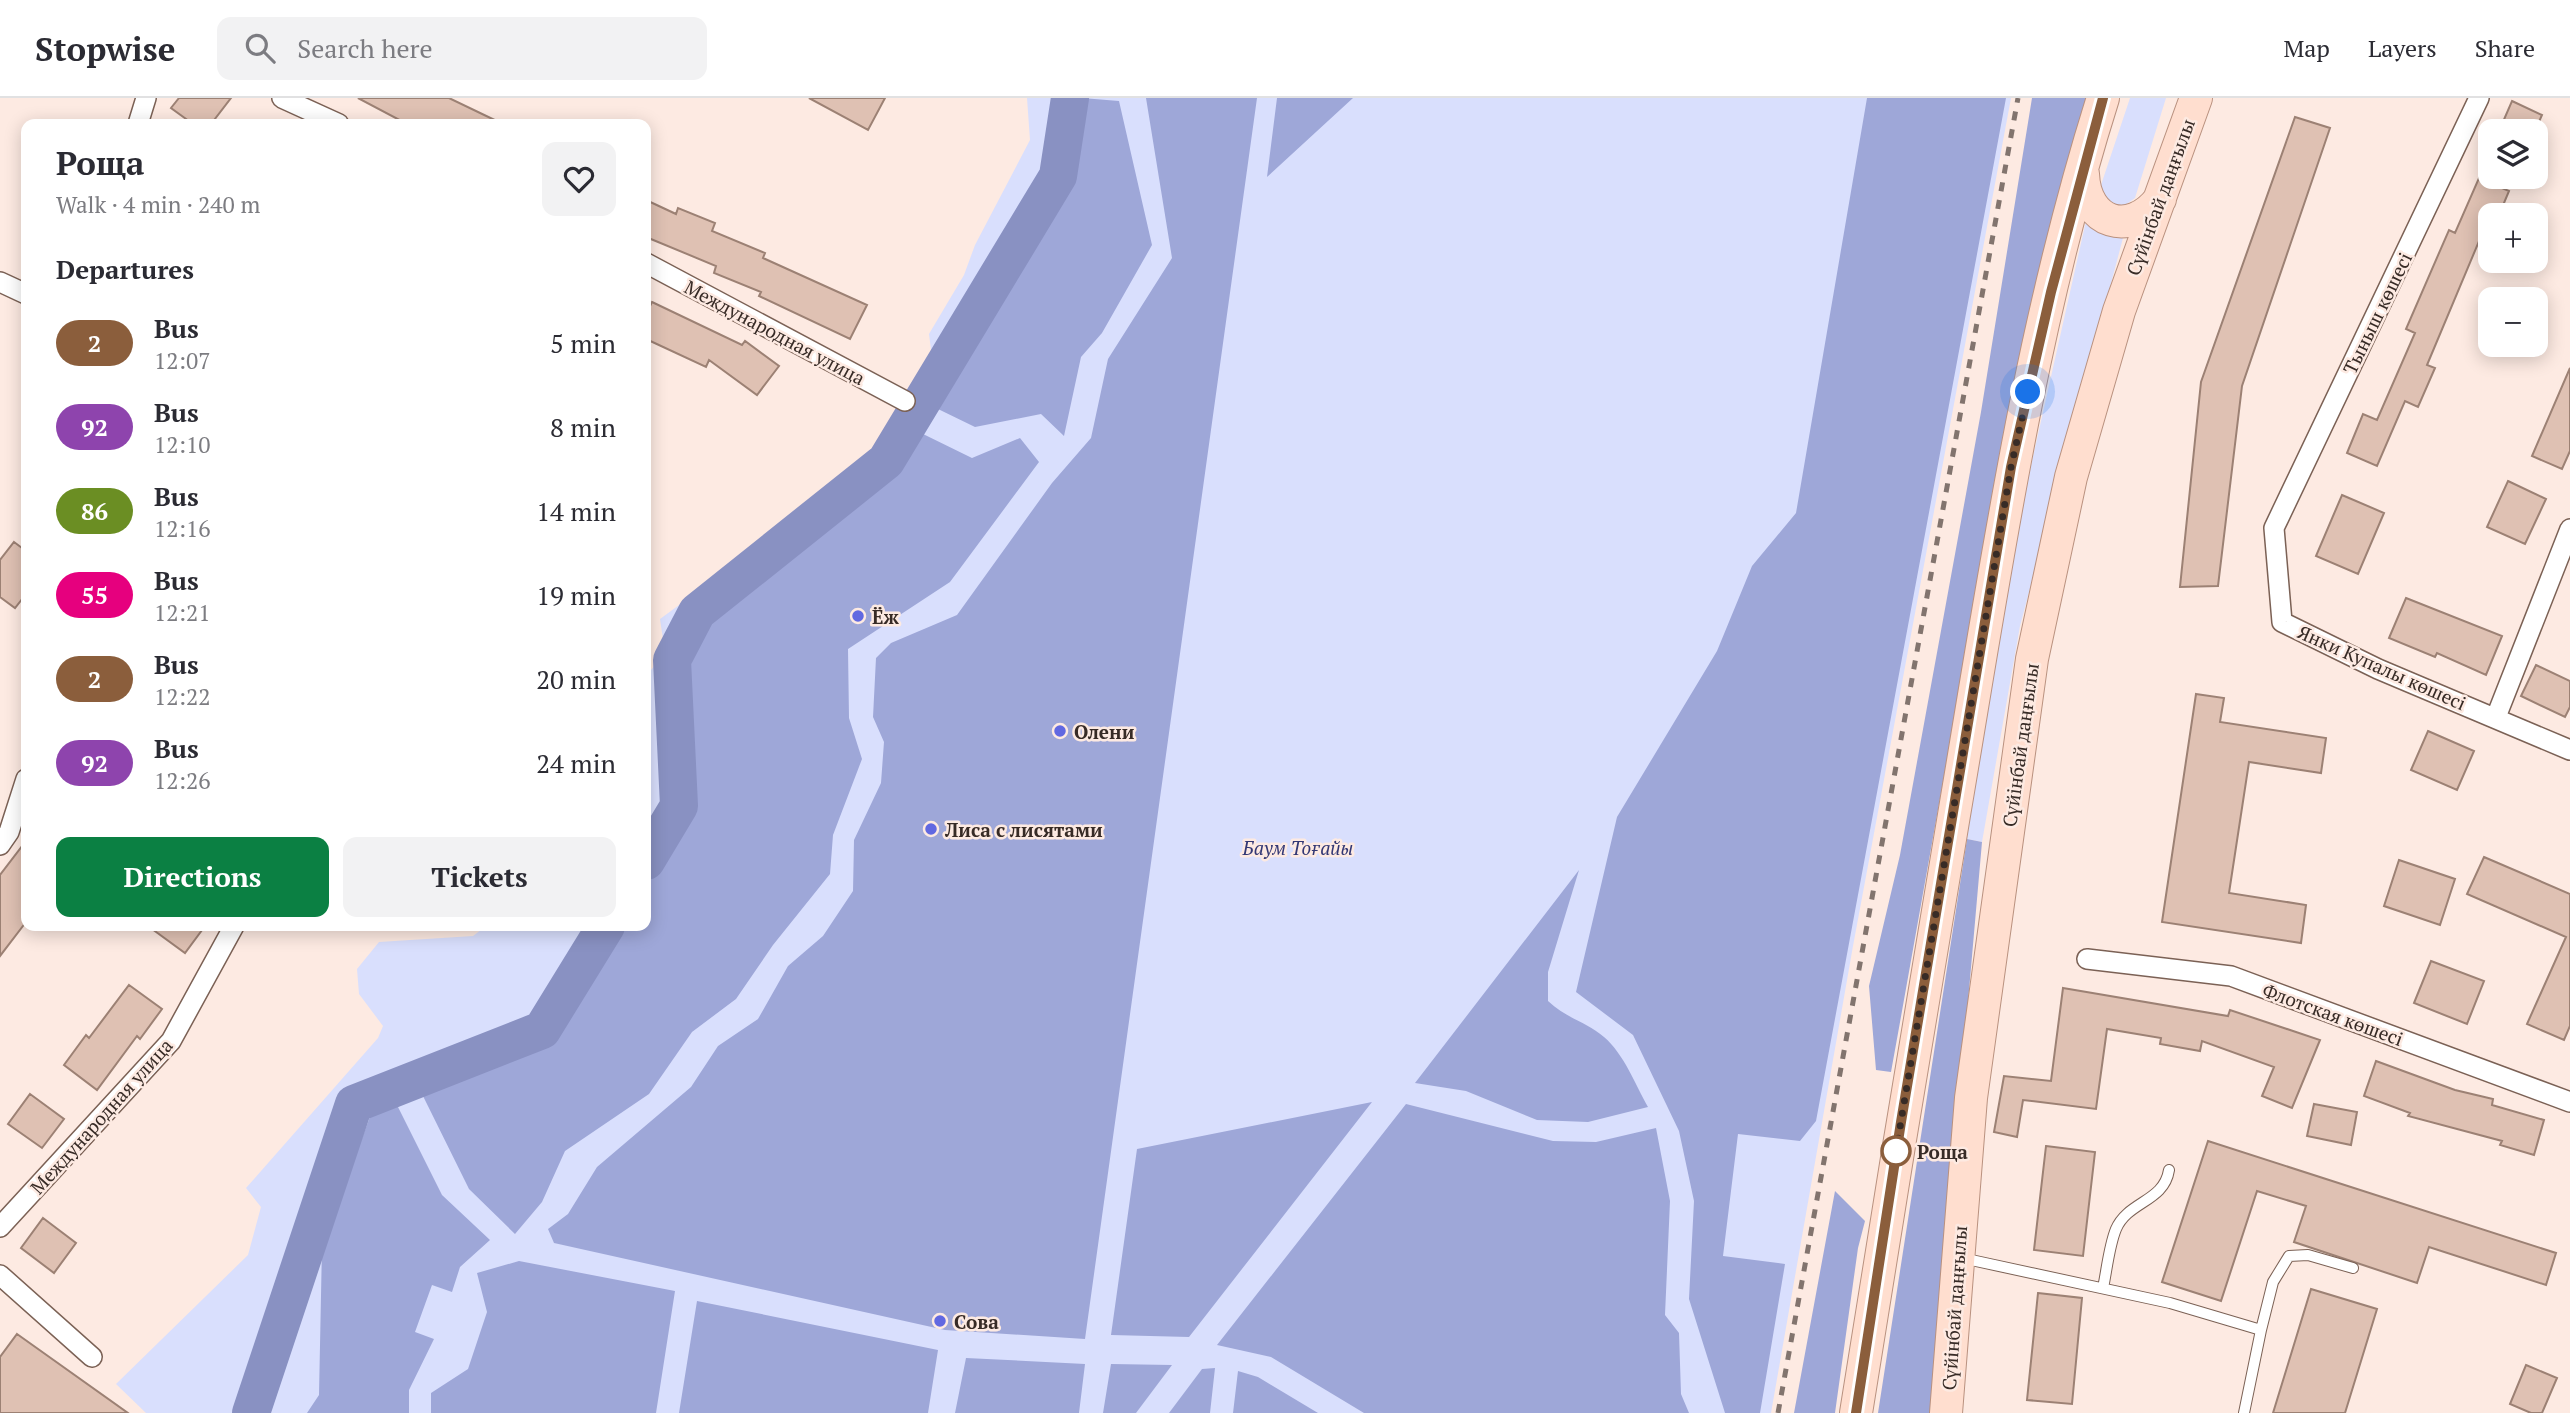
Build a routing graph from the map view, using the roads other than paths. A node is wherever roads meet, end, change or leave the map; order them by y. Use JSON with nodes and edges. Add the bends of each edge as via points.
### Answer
{"nodes":[{"id":1,"x":146,"y":98,"type":"edge"},
{"id":2,"x":282,"y":98,"type":"edge"},
{"id":3,"x":2103,"y":98,"type":"edge"},
{"id":4,"x":2196,"y":98,"type":"edge"},
{"id":5,"x":2479,"y":98,"type":"edge"},
{"id":6,"x":140,"y":119,"type":"edge"},
{"id":7,"x":328,"y":119,"type":"edge"},
{"id":8,"x":2083,"y":174,"type":"junction"},
{"id":9,"x":2161,"y":197,"type":"junction"},
{"id":10,"x":651,"y":266,"type":"edge"},
{"id":11,"x":0,"y":282,"type":"edge"},
{"id":12,"x":21,"y":292,"type":"edge"},
{"id":13,"x":905,"y":401,"type":"dead end"},
{"id":14,"x":2274,"y":528,"type":"joint"},
{"id":15,"x":2570,"y":529,"type":"edge"},
{"id":16,"x":2496,"y":717,"type":"junction"},
{"id":17,"x":2570,"y":750,"type":"edge"},
{"id":18,"x":21,"y":795,"type":"edge"},
{"id":19,"x":0,"y":845,"type":"edge"},
{"id":20,"x":231,"y":931,"type":"edge"},
{"id":21,"x":2087,"y":959,"type":"dead end"},
{"id":22,"x":2570,"y":1101,"type":"edge"},
{"id":23,"x":2169,"y":1170,"type":"dead end"},
{"id":24,"x":0,"y":1227,"type":"edge"},
{"id":25,"x":1958,"y":1257,"type":"junction"},
{"id":26,"x":2353,"y":1268,"type":"dead end"},
{"id":27,"x":0,"y":1275,"type":"edge"},
{"id":28,"x":2103,"y":1288,"type":"junction"},
{"id":29,"x":2261,"y":1331,"type":"junction"},
{"id":30,"x":92,"y":1357,"type":"dead end"},
{"id":31,"x":1856,"y":1413,"type":"edge"},
{"id":32,"x":1947,"y":1413,"type":"edge"},
{"id":33,"x":2244,"y":1413,"type":"edge"}],
"edges":[{"from":1,"to":6,"type":"street"},
{"from":2,"to":7,"type":"street"},
{"from":3,"to":8,"type":"main road"},
{"from":4,"to":9,"type":"main road","name":"Сүйінбай даңғылы"},
{"from":5,"to":14,"type":"street","name":"Тыныш көшесі"},
{"from":8,"to":9,"type":"main road","via":[[2084,194],[2094,211],[2111,220],[2131,222],[2149,213]]},
{"from":8,"to":31,"type":"main road","via":[[2011,467]]},
{"from":9,"to":25,"type":"main road","name":"Сүйінбай даңғылы","via":[[2119,311],[2071,477],[2032,659],[1971,1098]]},
{"from":10,"to":13,"type":"street","name":"Международная улица"},
{"from":11,"to":12,"type":"street"},
{"from":14,"to":16,"type":"street","name":"Янки Купалы көшесі","via":[[2281,622],[2378,669]]},
{"from":15,"to":16,"type":"street"},
{"from":16,"to":17,"type":"street","name":"Янки Купалы көшесі"},
{"from":18,"to":19,"type":"street"},
{"from":20,"to":24,"type":"street","name":"Международная улица","via":[[171,1041]]},
{"from":21,"to":22,"type":"street","name":"Флотская көшесі","via":[[2231,976]]},
{"from":23,"to":28,"type":"lane","via":[[2160,1193],[2128,1212],[2116,1228]]},
{"from":25,"to":28,"type":"lane"},
{"from":25,"to":32,"type":"main road","name":"Сүйінбай даңғылы"},
{"from":26,"to":29,"type":"lane","via":[[2308,1255],[2289,1256],[2273,1282]]},
{"from":27,"to":30,"type":"street"},
{"from":28,"to":29,"type":"lane"},
{"from":29,"to":33,"type":"lane"}]}
